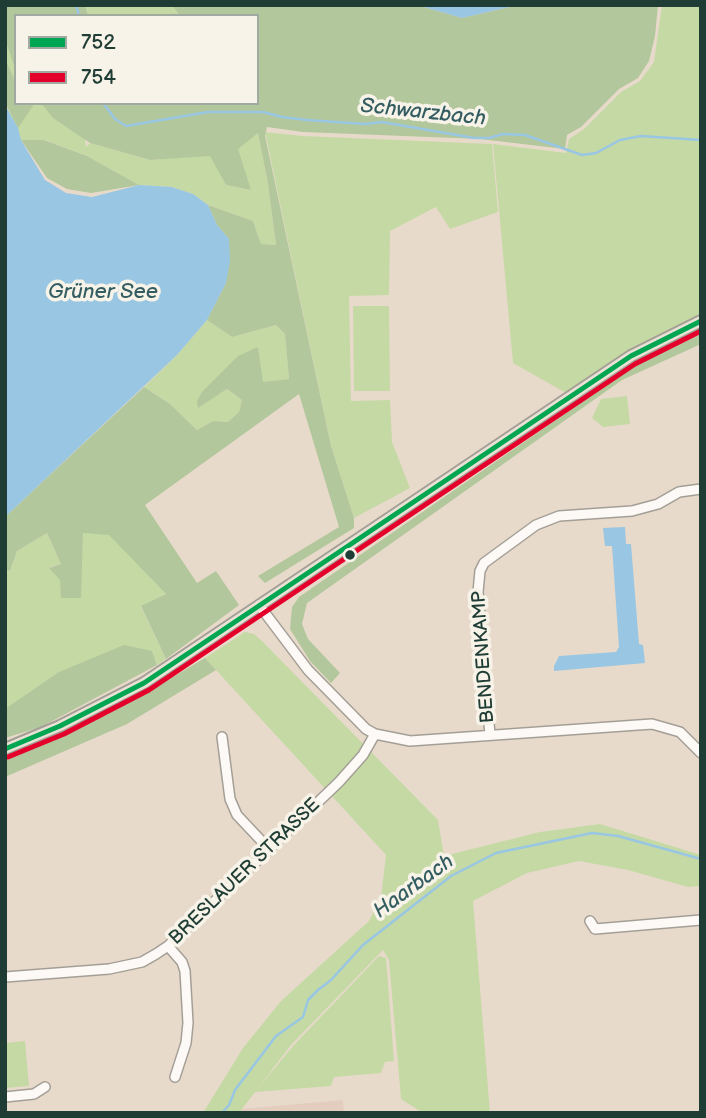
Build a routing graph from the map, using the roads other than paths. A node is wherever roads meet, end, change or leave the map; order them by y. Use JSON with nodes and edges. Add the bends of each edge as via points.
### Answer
{"nodes":[{"id":1,"x":701,"y":321,"type":"edge"},
{"id":2,"x":701,"y":489,"type":"edge"},
{"id":3,"x":258,"y":605,"type":"junction"},
{"id":4,"x":374,"y":734,"type":"junction"},
{"id":5,"x":490,"y":735,"type":"junction"},
{"id":6,"x":222,"y":737,"type":"dead end"},
{"id":7,"x":5,"y":749,"type":"edge"},
{"id":8,"x":701,"y":753,"type":"edge"},
{"id":9,"x":269,"y":849,"type":"junction"},
{"id":10,"x":701,"y":920,"type":"edge"},
{"id":11,"x":590,"y":921,"type":"dead end"},
{"id":12,"x":168,"y":946,"type":"junction"},
{"id":13,"x":5,"y":977,"type":"edge"},
{"id":14,"x":175,"y":1077,"type":"dead end"},
{"id":15,"x":45,"y":1087,"type":"dead end"},
{"id":16,"x":5,"y":1097,"type":"edge"}],
"edges":[{"from":1,"to":3,"type":"main road","via":[[631,356]]},
{"from":2,"to":5,"type":"street","name":"BENDENKAMP","via":[[680,492],[632,511],[559,516],[525,533],[484,563],[478,592]]},
{"from":3,"to":4,"type":"street","via":[[308,670]]},
{"from":3,"to":7,"type":"main road","via":[[144,683]]},
{"from":4,"to":5,"type":"street","via":[[410,740]]},
{"from":4,"to":9,"type":"street","name":"BRESLAUER STRASSE","via":[[339,782]]},
{"from":5,"to":8,"type":"street","via":[[652,724],[681,732]]},
{"from":6,"to":9,"type":"street","via":[[230,799],[237,814]]},
{"from":9,"to":12,"type":"street","name":"BRESLAUER STRASSE"},
{"from":10,"to":11,"type":"street","via":[[595,929]]},
{"from":12,"to":13,"type":"street","name":"BRESLAUER STRASSE","via":[[126,967]]},
{"from":12,"to":14,"type":"street","via":[[183,962],[188,1023]]},
{"from":15,"to":16,"type":"street","via":[[34,1094]]}]}
